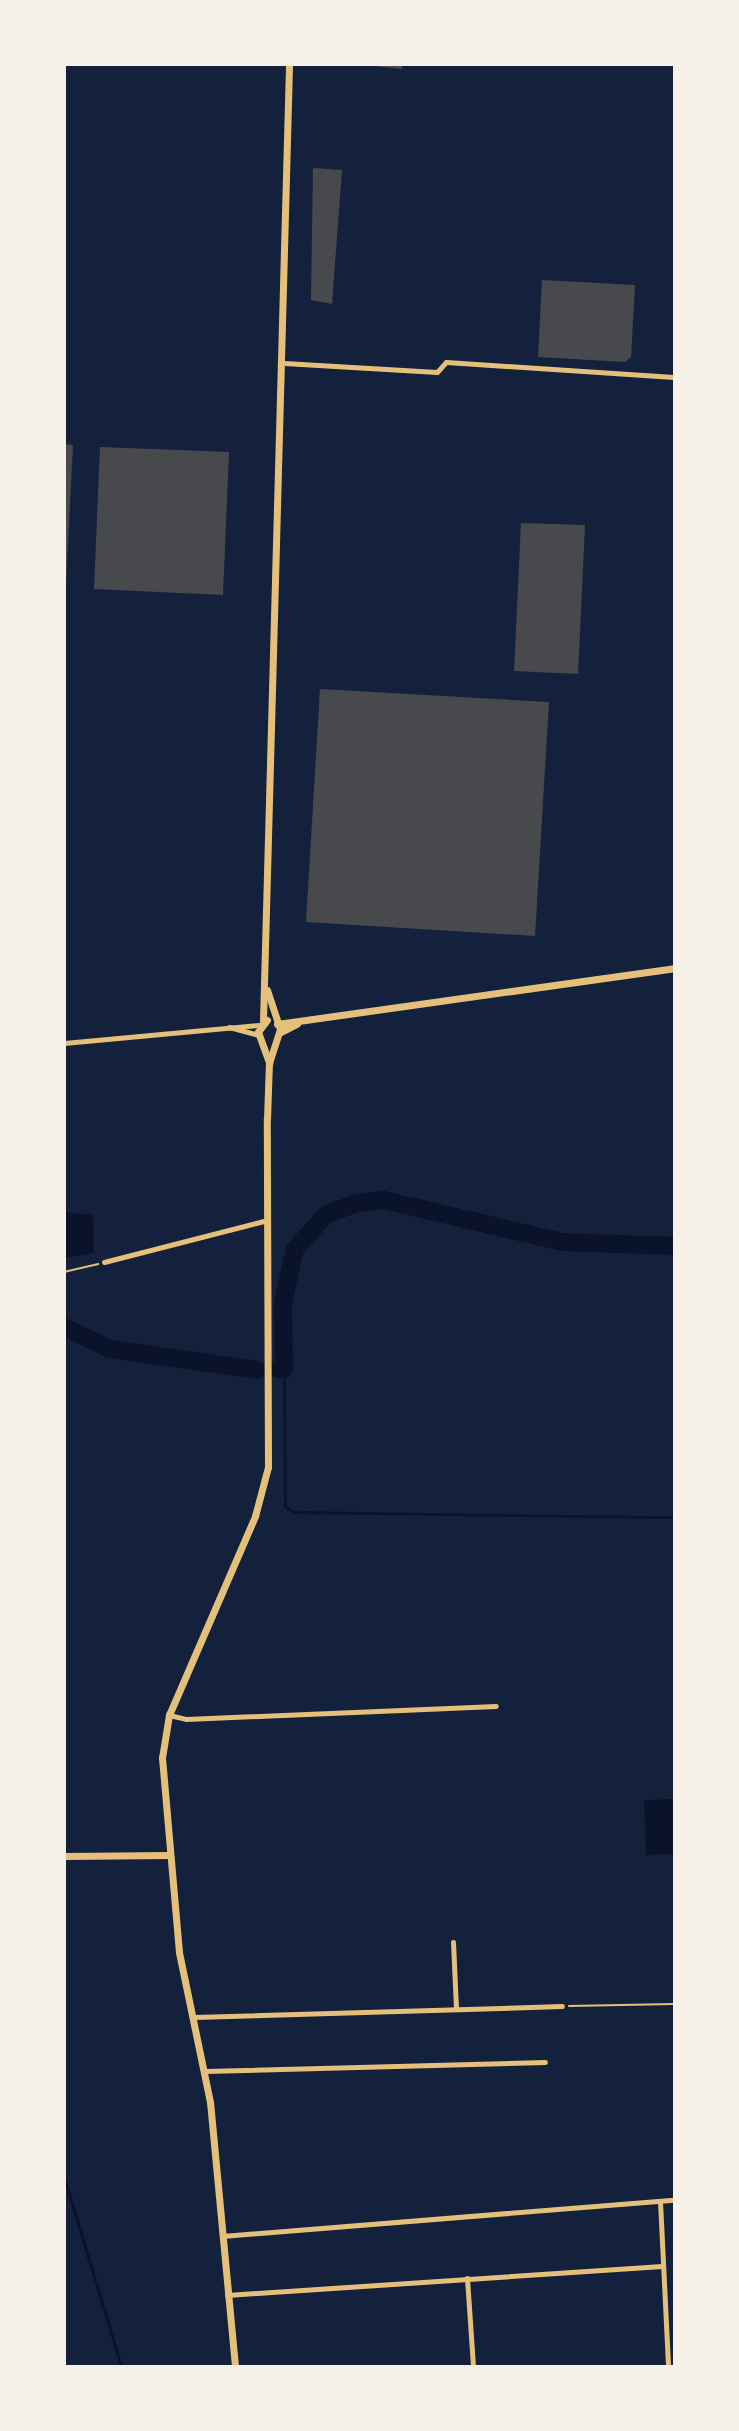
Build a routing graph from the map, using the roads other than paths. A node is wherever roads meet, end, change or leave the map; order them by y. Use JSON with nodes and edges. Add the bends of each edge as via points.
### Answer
{"nodes":[{"id":1,"x":289,"y":64,"type":"edge"},
{"id":2,"x":284,"y":363,"type":"junction"},
{"id":3,"x":675,"y":377,"type":"edge"},
{"id":4,"x":675,"y":968,"type":"edge"},
{"id":5,"x":267,"y":990,"type":"junction"},
{"id":6,"x":276,"y":1022,"type":"junction"},
{"id":7,"x":261,"y":1023,"type":"junction"},
{"id":8,"x":297,"y":1024,"type":"junction"},
{"id":9,"x":229,"y":1027,"type":"junction"},
{"id":10,"x":277,"y":1036,"type":"junction"},
{"id":11,"x":261,"y":1038,"type":"junction"},
{"id":12,"x":64,"y":1043,"type":"edge"},
{"id":13,"x":269,"y":1063,"type":"junction"},
{"id":14,"x":268,"y":1220,"type":"junction"},
{"id":15,"x":104,"y":1262,"type":"road end"},
{"id":16,"x":496,"y":1706,"type":"dead end"},
{"id":17,"x":170,"y":1715,"type":"junction"},
{"id":18,"x":169,"y":1855,"type":"junction"},
{"id":19,"x":64,"y":1856,"type":"edge"},
{"id":20,"x":453,"y":1942,"type":"dead end"},
{"id":21,"x":562,"y":2006,"type":"road end"},
{"id":22,"x":456,"y":2008,"type":"junction"},
{"id":23,"x":194,"y":2017,"type":"junction"},
{"id":24,"x":545,"y":2062,"type":"dead end"},
{"id":25,"x":205,"y":2071,"type":"junction"},
{"id":26,"x":675,"y":2200,"type":"edge"},
{"id":27,"x":660,"y":2201,"type":"junction"},
{"id":28,"x":222,"y":2236,"type":"junction"},
{"id":29,"x":662,"y":2266,"type":"junction"},
{"id":30,"x":467,"y":2278,"type":"junction"},
{"id":31,"x":227,"y":2295,"type":"junction"},
{"id":32,"x":235,"y":2367,"type":"edge"},
{"id":33,"x":473,"y":2367,"type":"edge"},
{"id":34,"x":668,"y":2367,"type":"edge"}],
"edges":[{"from":1,"to":2,"type":"street"},
{"from":2,"to":3,"type":"street","via":[[437,372],[446,363]]},
{"from":2,"to":5,"type":"street"},
{"from":4,"to":8,"type":"street"},
{"from":5,"to":6,"type":"street"},
{"from":5,"to":7,"type":"street"},
{"from":6,"to":7,"type":"street"},
{"from":6,"to":8,"type":"street"},
{"from":6,"to":10,"type":"street"},
{"from":7,"to":9,"type":"street"},
{"from":7,"to":11,"type":"street"},
{"from":8,"to":10,"type":"street"},
{"from":9,"to":11,"type":"street"},
{"from":9,"to":12,"type":"street"},
{"from":10,"to":11,"type":"street"},
{"from":10,"to":13,"type":"street"},
{"from":11,"to":13,"type":"street"},
{"from":13,"to":14,"type":"street"},
{"from":14,"to":15,"type":"street"},
{"from":14,"to":17,"type":"street","via":[[271,1425],[266,1479]]},
{"from":16,"to":17,"type":"street","via":[[186,1719]]},
{"from":17,"to":18,"type":"street","via":[[162,1758]]},
{"from":18,"to":19,"type":"street"},
{"from":18,"to":23,"type":"street","via":[[178,1952]]},
{"from":20,"to":22,"type":"street"},
{"from":21,"to":22,"type":"street"},
{"from":22,"to":23,"type":"street"},
{"from":23,"to":25,"type":"street"},
{"from":24,"to":25,"type":"street"},
{"from":25,"to":28,"type":"street"},
{"from":26,"to":27,"type":"street"},
{"from":27,"to":28,"type":"street"},
{"from":27,"to":29,"type":"street"},
{"from":28,"to":31,"type":"street"},
{"from":29,"to":30,"type":"street"},
{"from":29,"to":34,"type":"street"},
{"from":30,"to":31,"type":"street"},
{"from":30,"to":33,"type":"street"},
{"from":31,"to":32,"type":"street"}]}
